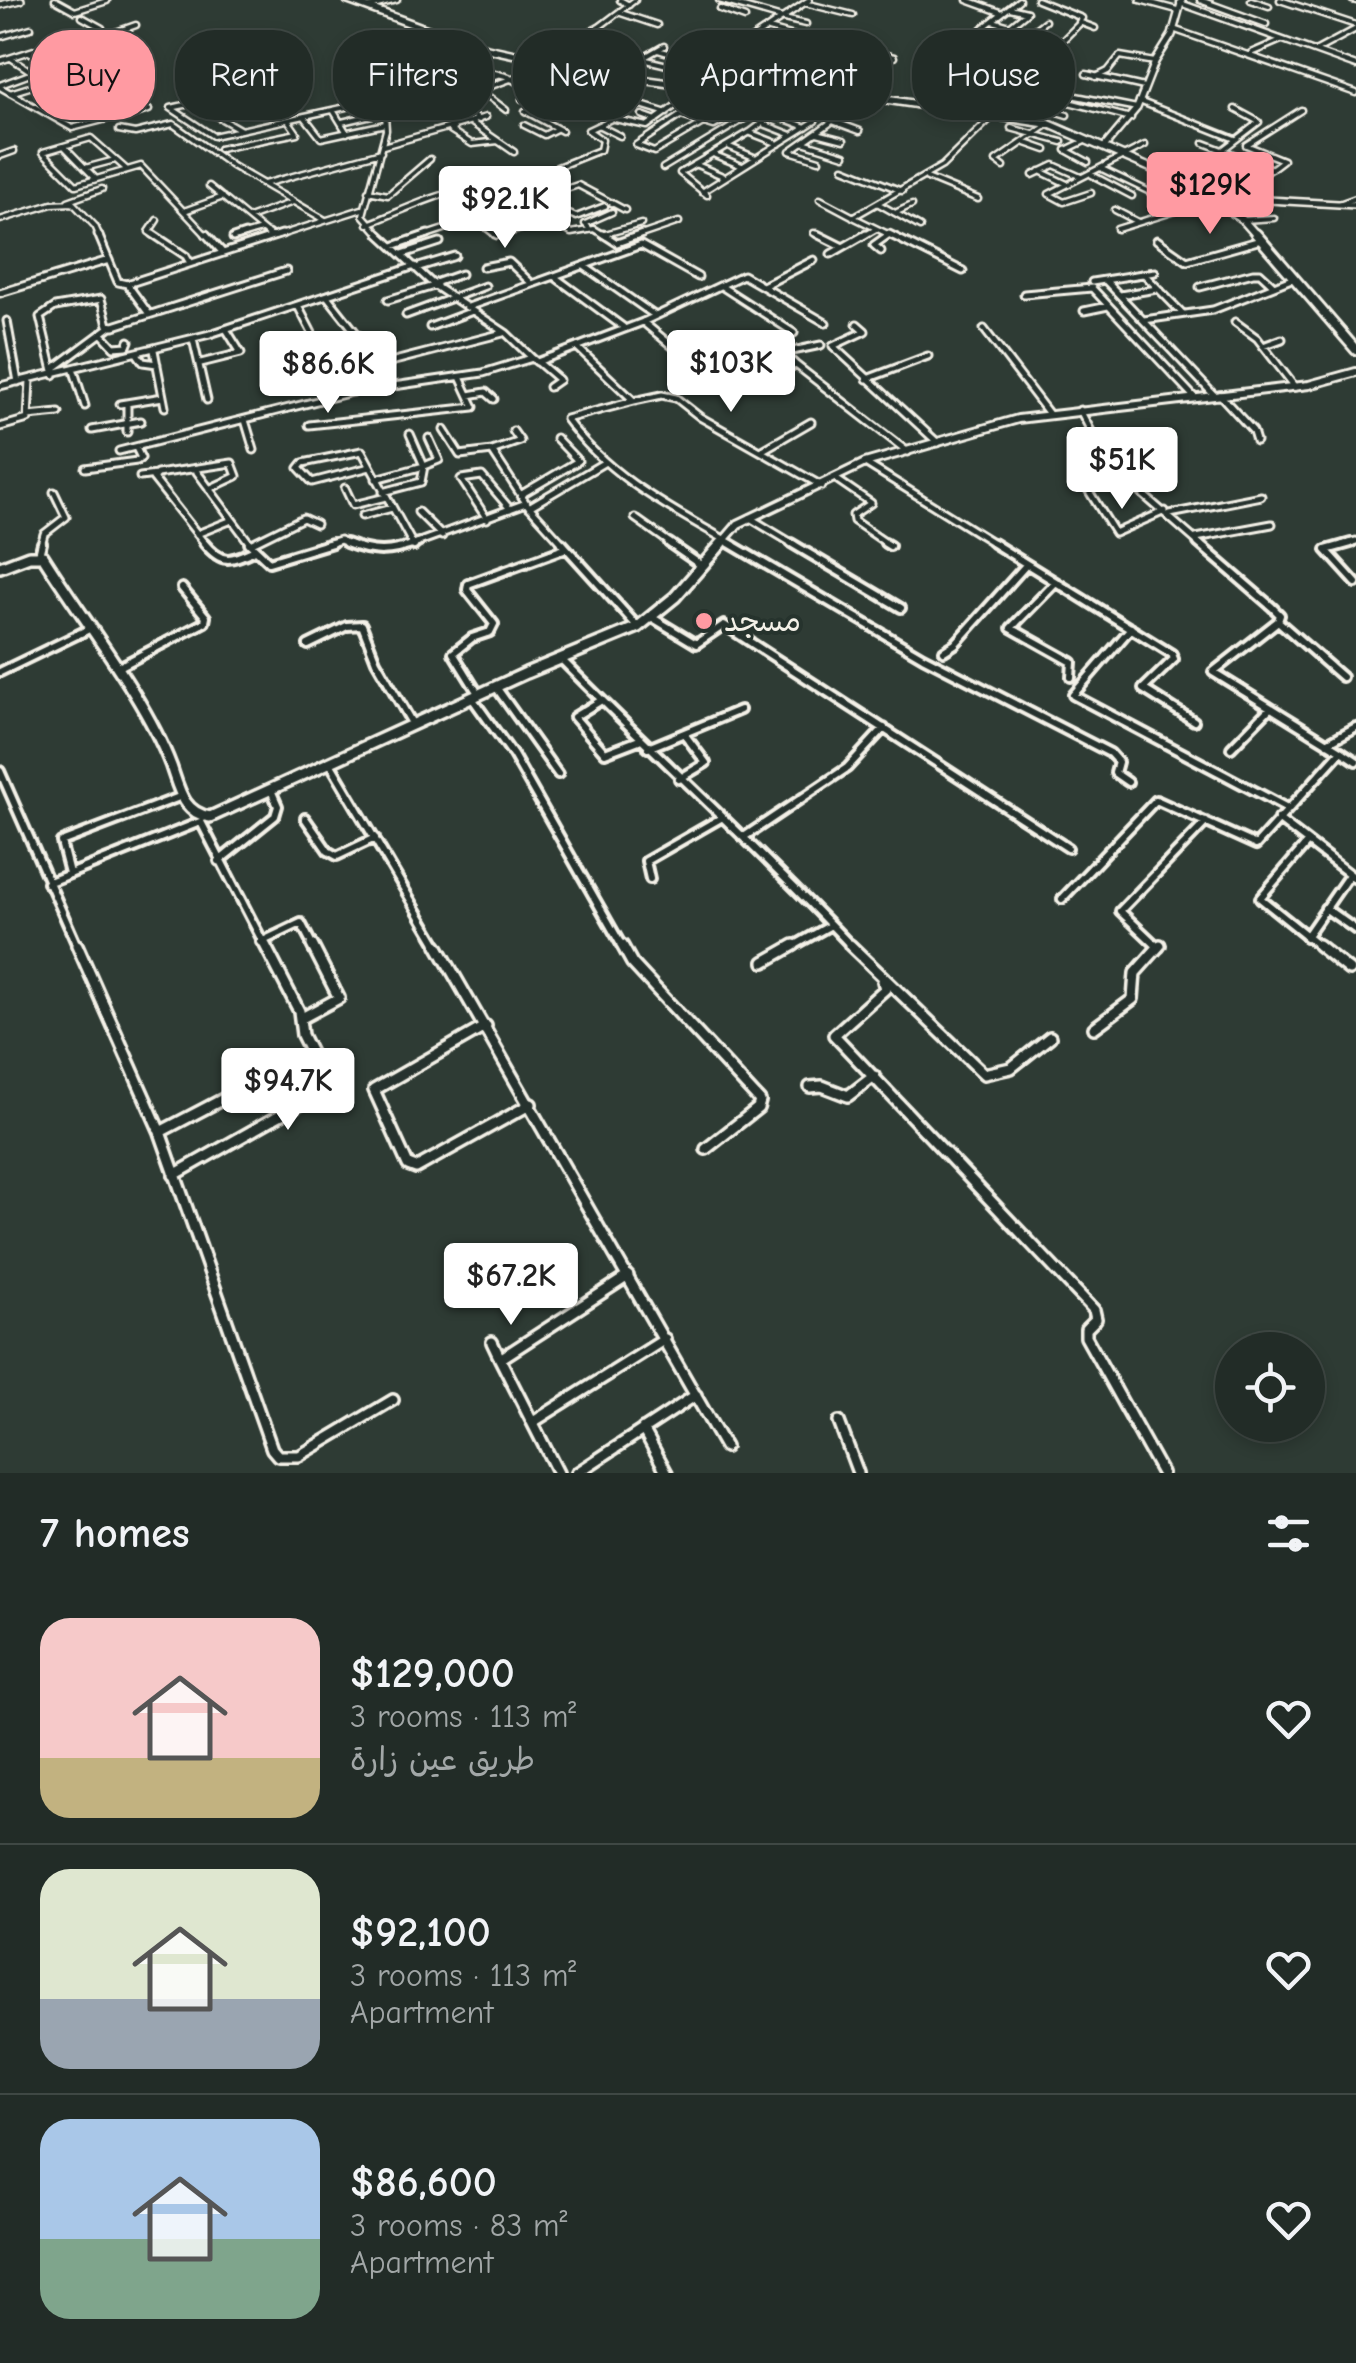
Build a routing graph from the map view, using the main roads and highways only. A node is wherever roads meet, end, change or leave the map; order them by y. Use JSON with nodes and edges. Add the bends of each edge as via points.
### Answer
{"nodes":[{"id":1,"x":21,"y":0,"type":"edge"},
{"id":2,"x":347,"y":0,"type":"edge"},
{"id":3,"x":0,"y":6,"type":"edge"},
{"id":4,"x":1236,"y":198,"type":"road end"},
{"id":5,"x":1232,"y":212,"type":"junction"},
{"id":6,"x":1356,"y":350,"type":"edge"},
{"id":7,"x":1356,"y":372,"type":"edge"},
{"id":8,"x":0,"y":568,"type":"edge"}],
"edges":[{"from":1,"to":3,"type":"main road"},
{"from":2,"to":5,"type":"main road","via":[[430,32],[605,74],[698,88],[858,96],[1049,124],[1182,181]]},
{"from":4,"to":5,"type":"main road","via":[[1229,204]]},
{"from":5,"to":6,"type":"main road"},
{"from":7,"to":8,"type":"main road","via":[[1295,387],[1049,414],[865,463],[749,517],[638,627],[210,817],[192,813],[116,668],[39,555]]}]}
